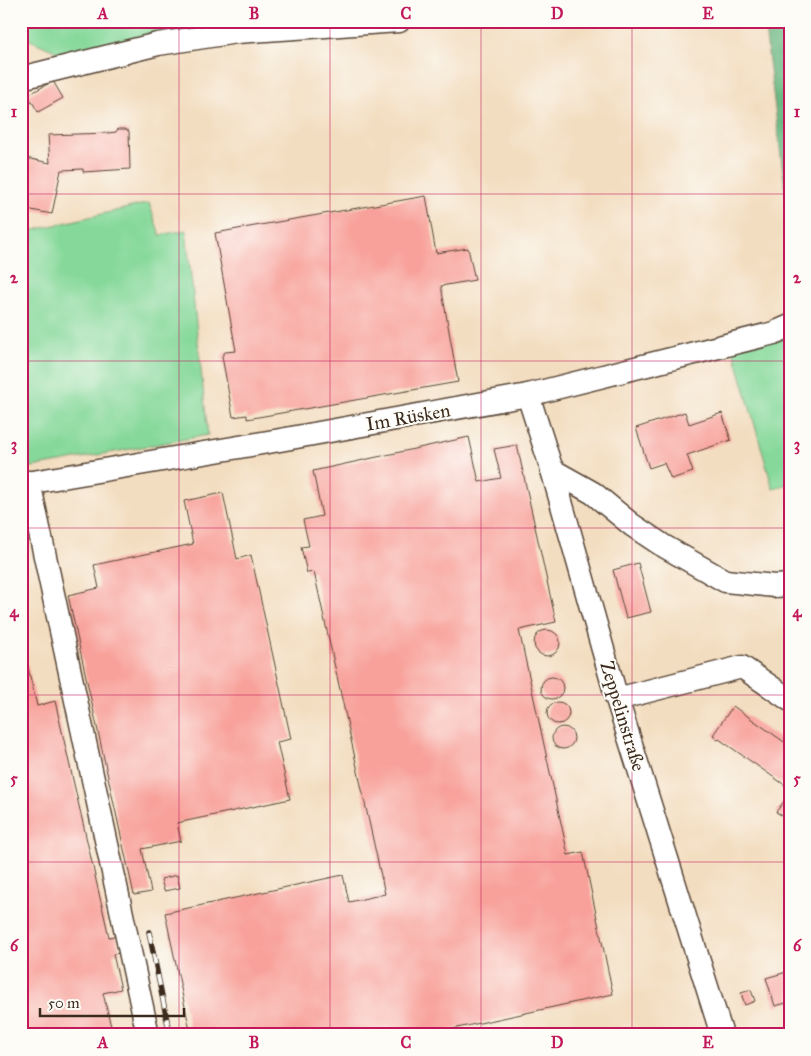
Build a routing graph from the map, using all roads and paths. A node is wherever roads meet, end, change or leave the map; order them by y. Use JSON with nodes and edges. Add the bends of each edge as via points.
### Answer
{"nodes":[{"id":1,"x":399,"y":21,"type":"edge"},
{"id":2,"x":21,"y":78,"type":"edge"},
{"id":3,"x":790,"y":326,"type":"edge"},
{"id":4,"x":528,"y":395,"type":"junction"},
{"id":5,"x":552,"y":470,"type":"junction"},
{"id":6,"x":25,"y":483,"type":"edge"},
{"id":7,"x":790,"y":585,"type":"edge"},
{"id":8,"x":787,"y":693,"type":"edge"},
{"id":9,"x":617,"y":699,"type":"junction"},
{"id":10,"x":148,"y":1035,"type":"edge"},
{"id":11,"x":722,"y":1035,"type":"edge"}],
"edges":[{"from":1,"to":2,"type":"street","via":[[237,32],[158,44]]},
{"from":3,"to":4,"type":"street","name":"Im Rüsken","via":[[774,333]]},
{"from":4,"to":5,"type":"street","name":"Zeppelinstraße"},
{"from":4,"to":6,"type":"street","name":"Im Rüsken"},
{"from":5,"to":7,"type":"street","via":[[593,493],[662,545],[725,581]]},
{"from":5,"to":9,"type":"street","name":"Zeppelinstraße"},
{"from":6,"to":10,"type":"street"},
{"from":8,"to":9,"type":"street","via":[[742,667]]},
{"from":9,"to":11,"type":"street","name":"Zeppelinstraße"}]}
